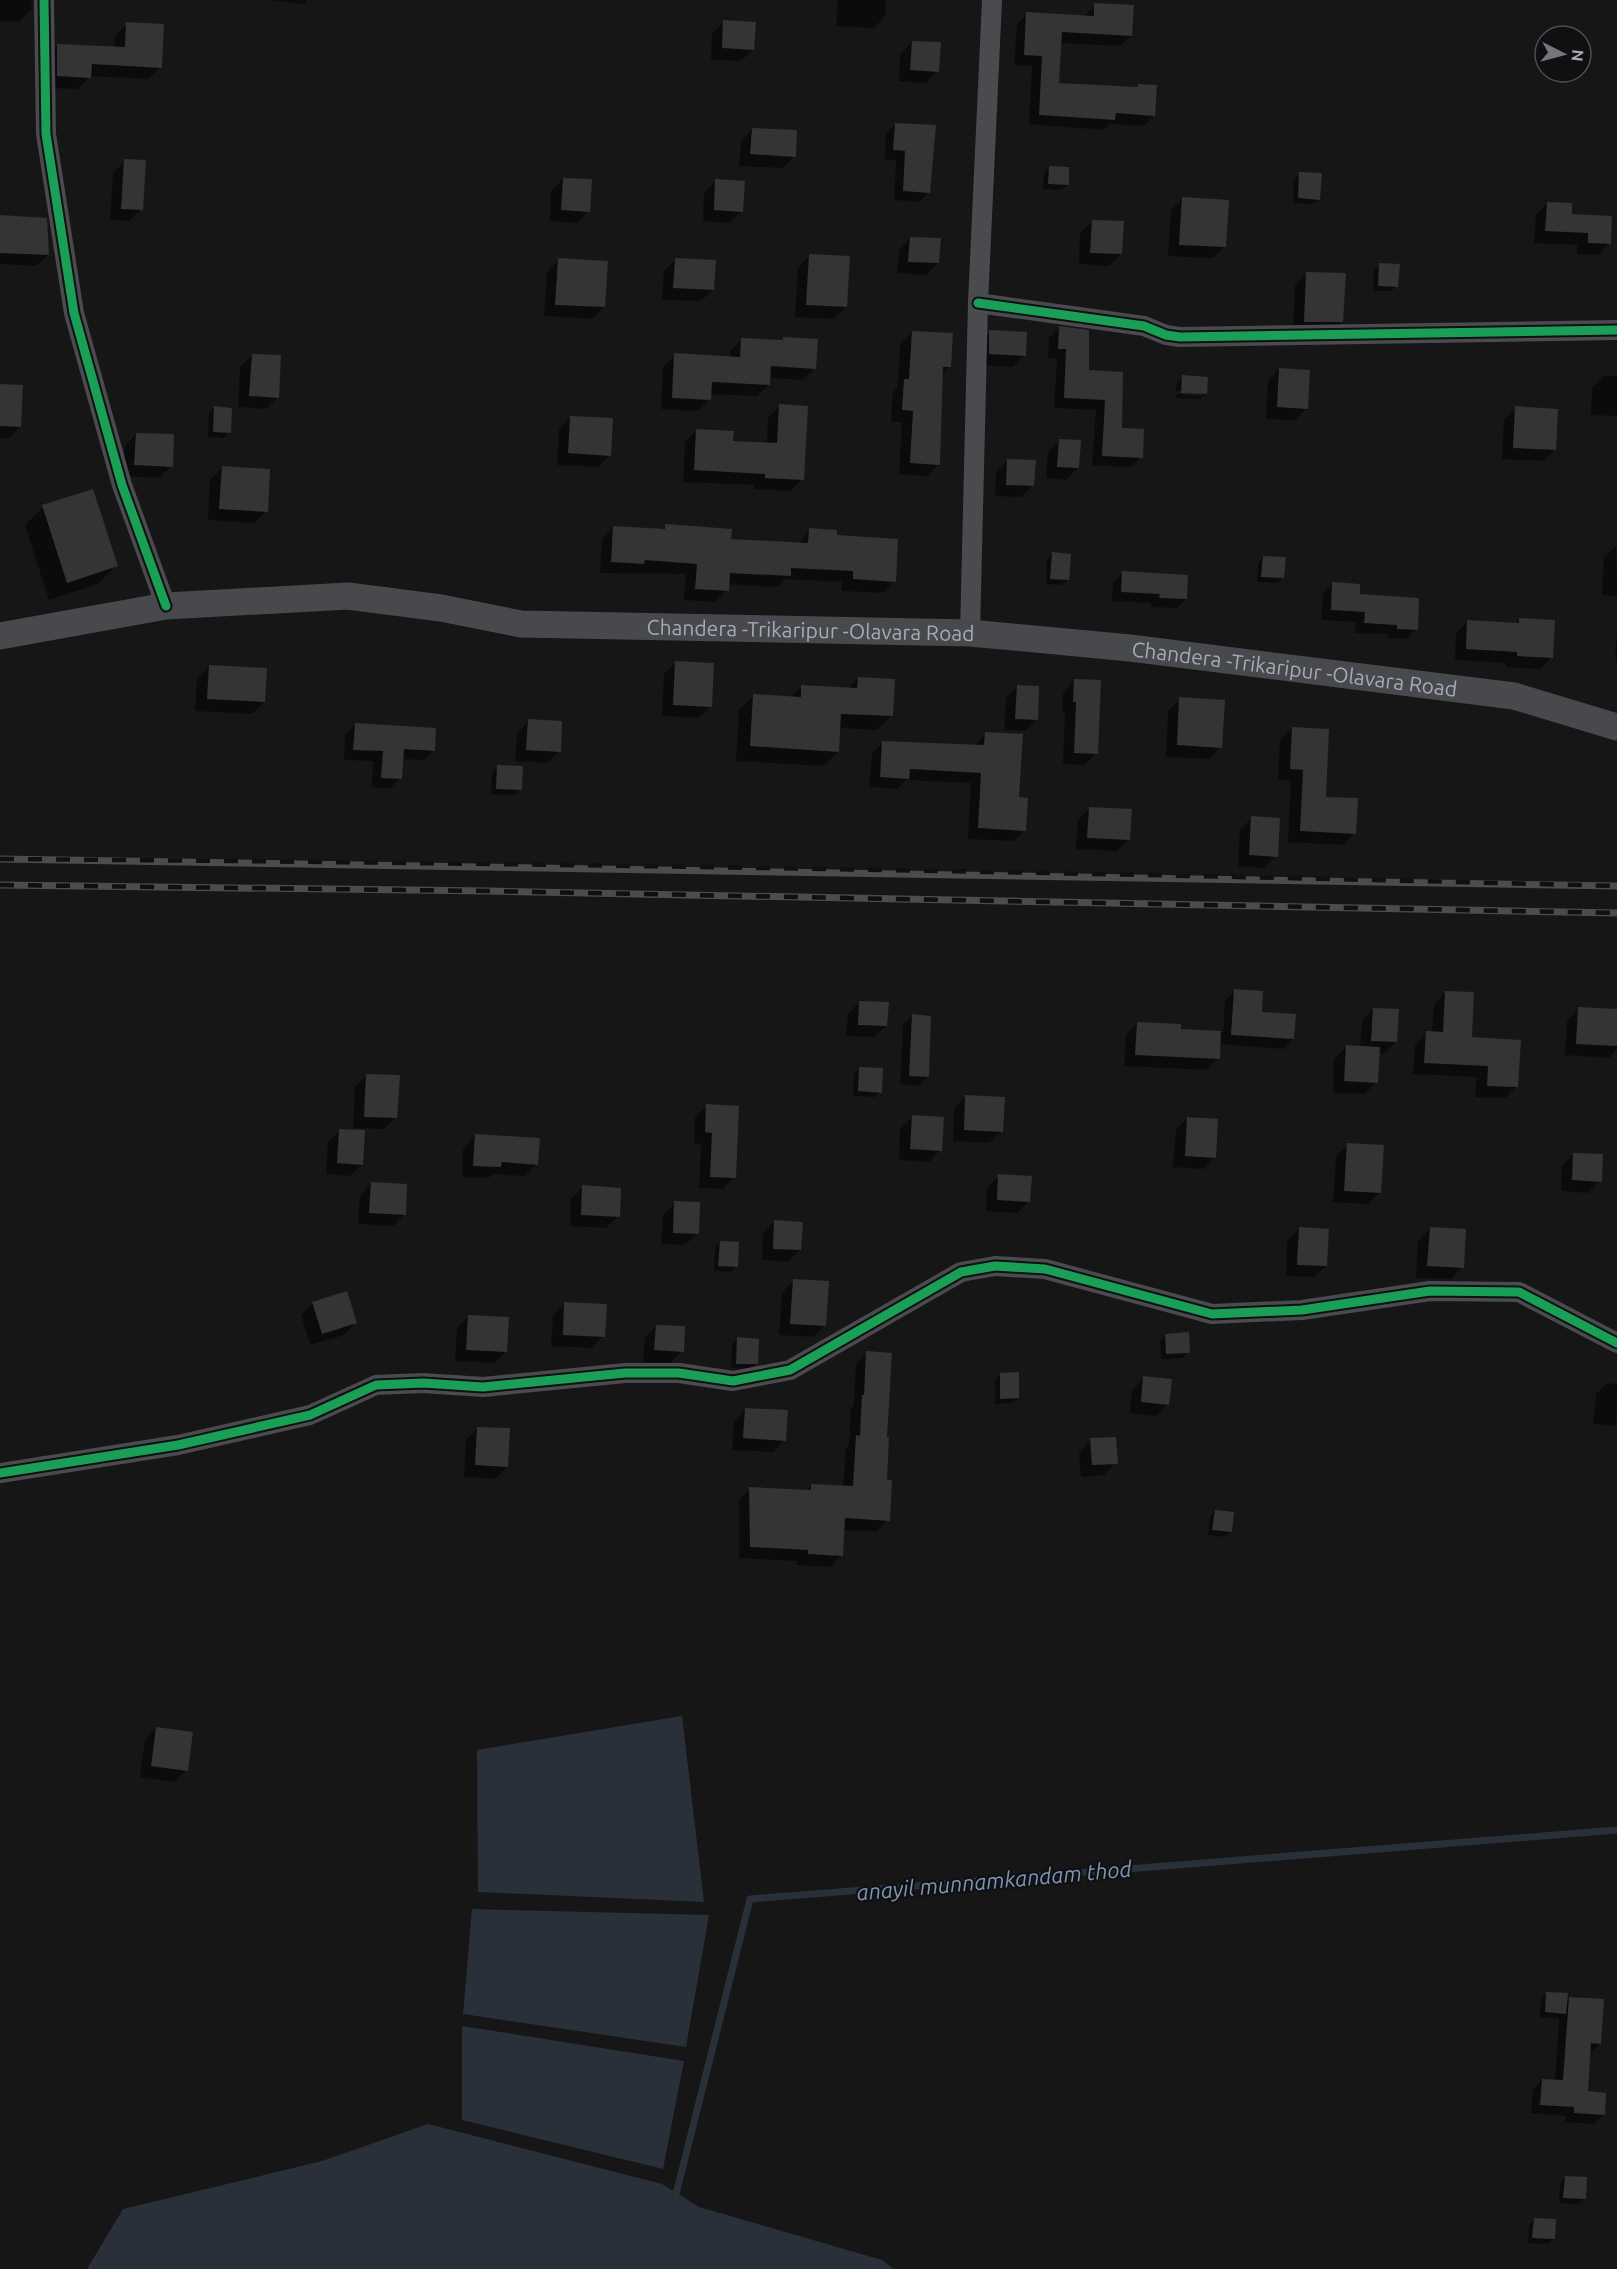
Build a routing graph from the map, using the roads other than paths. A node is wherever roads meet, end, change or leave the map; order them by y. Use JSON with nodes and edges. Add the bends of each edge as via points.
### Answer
{"nodes":[{"id":1,"x":44,"y":0,"type":"edge"},
{"id":2,"x":992,"y":0,"type":"edge"},
{"id":3,"x":978,"y":303,"type":"junction"},
{"id":4,"x":1617,"y":330,"type":"edge"},
{"id":5,"x":166,"y":606,"type":"junction"},
{"id":6,"x":970,"y":633,"type":"junction"},
{"id":7,"x":0,"y":636,"type":"edge"},
{"id":8,"x":1617,"y":727,"type":"edge"},
{"id":9,"x":1617,"y":1343,"type":"edge"},
{"id":10,"x":0,"y":1473,"type":"edge"}],
"edges":[{"from":1,"to":5,"type":"street","via":[[46,134],[74,313],[122,485]]},
{"from":2,"to":3,"type":"street"},
{"from":3,"to":4,"type":"street","via":[[1144,326],[1180,337]]},
{"from":3,"to":6,"type":"street"},
{"from":5,"to":6,"type":"main road","name":"Chandera -Trikaripur -Olavara Road","via":[[348,596],[441,608],[521,624]]},
{"from":5,"to":7,"type":"main road","name":"Chandera -Trikaripur -Olavara Road"},
{"from":6,"to":8,"type":"main road","name":"Chandera -Trikaripur -Olavara Road","via":[[1130,648],[1514,696]]},
{"from":9,"to":10,"type":"street","via":[[1518,1292],[1430,1291],[1302,1310],[1212,1314],[1045,1269],[994,1266],[961,1272],[790,1370],[733,1382],[679,1373],[625,1373],[483,1387],[376,1385],[310,1415],[178,1445]]}]}
